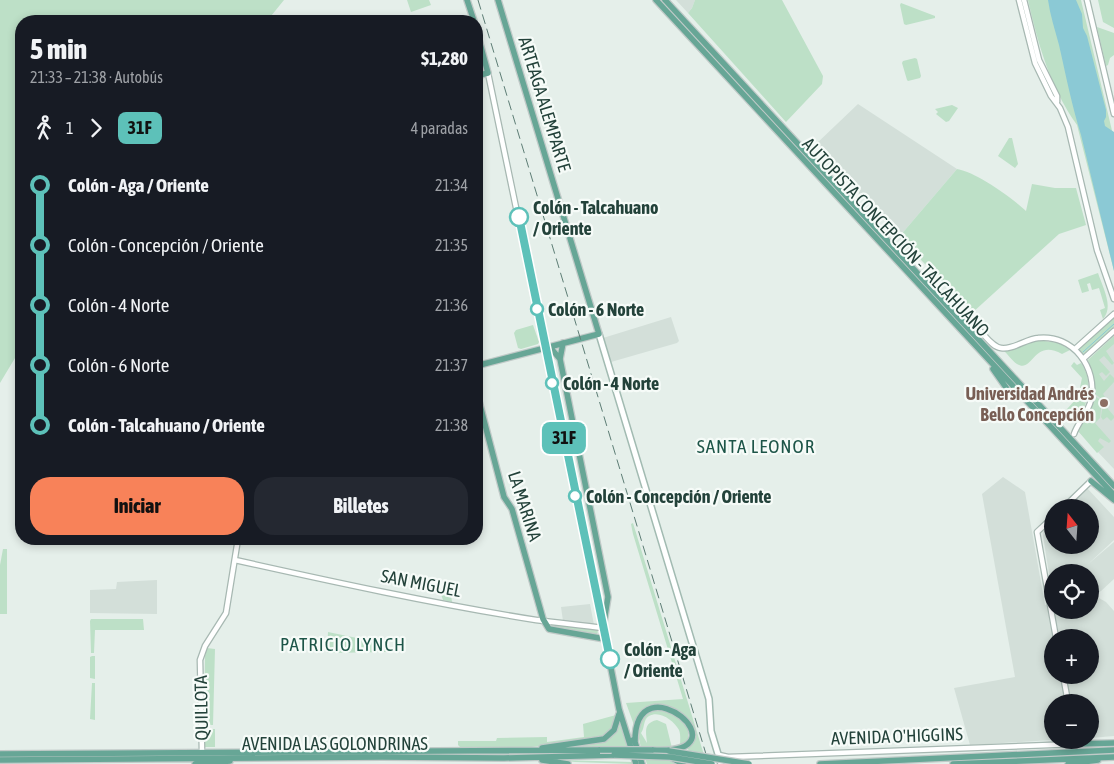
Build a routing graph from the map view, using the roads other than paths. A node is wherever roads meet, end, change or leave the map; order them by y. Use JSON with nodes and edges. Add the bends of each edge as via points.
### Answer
{"nodes":[{"id":1,"x":467,"y":0,"type":"edge"},
{"id":2,"x":498,"y":0,"type":"edge"},
{"id":3,"x":656,"y":0,"type":"edge"},
{"id":4,"x":665,"y":0,"type":"edge"},
{"id":5,"x":1019,"y":0,"type":"edge"},
{"id":6,"x":1024,"y":0,"type":"edge"},
{"id":7,"x":1086,"y":0,"type":"edge"},
{"id":8,"x":472,"y":15,"type":"edge"},
{"id":9,"x":483,"y":55,"type":"edge"},
{"id":10,"x":488,"y":73,"type":"junction"},
{"id":11,"x":483,"y":74,"type":"edge"},
{"id":12,"x":1057,"y":102,"type":"junction"},
{"id":13,"x":1114,"y":114,"type":"edge"},
{"id":14,"x":1114,"y":299,"type":"edge"},
{"id":15,"x":947,"y":305,"type":"junction"},
{"id":16,"x":1114,"y":314,"type":"edge"},
{"id":17,"x":978,"y":329,"type":"joint"},
{"id":18,"x":1114,"y":331,"type":"edge"},
{"id":19,"x":599,"y":334,"type":"junction"},
{"id":20,"x":563,"y":342,"type":"junction"},
{"id":21,"x":547,"y":346,"type":"junction"},
{"id":22,"x":1074,"y":349,"type":"junction"},
{"id":23,"x":982,"y":352,"type":"junction"},
{"id":24,"x":560,"y":359,"type":"junction"},
{"id":25,"x":1083,"y":359,"type":"junction"},
{"id":26,"x":483,"y":364,"type":"edge"},
{"id":27,"x":1012,"y":396,"type":"dead end"},
{"id":28,"x":483,"y":417,"type":"edge"},
{"id":29,"x":1074,"y":434,"type":"joint"},
{"id":30,"x":1078,"y":447,"type":"junction"},
{"id":31,"x":1092,"y":481,"type":"joint"},
{"id":32,"x":1114,"y":486,"type":"edge"},
{"id":33,"x":1114,"y":495,"type":"edge"},
{"id":34,"x":1073,"y":499,"type":"edge"},
{"id":35,"x":1114,"y":500,"type":"edge"},
{"id":36,"x":1044,"y":525,"type":"edge"},
{"id":37,"x":237,"y":545,"type":"edge"},
{"id":38,"x":235,"y":560,"type":"junction"},
{"id":39,"x":544,"y":621,"type":"junction"},
{"id":40,"x":603,"y":628,"type":"junction"},
{"id":41,"x":1054,"y":629,"type":"edge"},
{"id":42,"x":605,"y":639,"type":"junction"},
{"id":43,"x":619,"y":709,"type":"junction"},
{"id":44,"x":627,"y":735,"type":"junction"},
{"id":45,"x":635,"y":742,"type":"junction"},
{"id":46,"x":1044,"y":743,"type":"edge"},
{"id":47,"x":1099,"y":743,"type":"edge"},
{"id":48,"x":1114,"y":743,"type":"edge"},
{"id":49,"x":388,"y":750,"type":"junction"},
{"id":50,"x":1114,"y":750,"type":"edge"},
{"id":51,"x":120,"y":752,"type":"junction"},
{"id":52,"x":134,"y":752,"type":"junction"},
{"id":53,"x":202,"y":752,"type":"junction"},
{"id":54,"x":524,"y":752,"type":"junction"},
{"id":55,"x":601,"y":753,"type":"junction"},
{"id":56,"x":669,"y":754,"type":"junction"},
{"id":57,"x":718,"y":755,"type":"junction"},
{"id":58,"x":1,"y":756,"type":"edge"},
{"id":59,"x":382,"y":757,"type":"junction"},
{"id":60,"x":1113,"y":757,"type":"edge"},
{"id":61,"x":241,"y":758,"type":"junction"},
{"id":62,"x":532,"y":758,"type":"junction"},
{"id":63,"x":127,"y":761,"type":"edge"},
{"id":64,"x":195,"y":764,"type":"edge"},
{"id":65,"x":568,"y":764,"type":"edge"},
{"id":66,"x":636,"y":764,"type":"edge"},
{"id":67,"x":642,"y":764,"type":"edge"},
{"id":68,"x":683,"y":764,"type":"edge"},
{"id":69,"x":712,"y":764,"type":"edge"},
{"id":70,"x":721,"y":764,"type":"edge"},
{"id":71,"x":749,"y":764,"type":"edge"},
{"id":72,"x":820,"y":764,"type":"edge"},
{"id":73,"x":953,"y":764,"type":"edge"},
{"id":74,"x":961,"y":764,"type":"edge"},
{"id":75,"x":1068,"y":764,"type":"edge"}],
"edges":[{"from":1,"to":8,"type":"main road"},
{"from":2,"to":19,"type":"main road","name":"ARTEAGA ALEMPARTE"},
{"from":3,"to":23,"type":"main road","name":"AUTOPISTA CONCEPCIÓN - TALCAHUANO"},
{"from":4,"to":15,"type":"main road","name":"AUTOPISTA CONCEPCIÓN - TALCAHUANO"},
{"from":5,"to":12,"type":"street","via":[[1035,63]]},
{"from":6,"to":12,"type":"street","via":[[1037,53]]},
{"from":7,"to":13,"type":"street"},
{"from":9,"to":10,"type":"main road"},
{"from":10,"to":11,"type":"main road"},
{"from":10,"to":21,"type":"street"},
{"from":12,"to":14,"type":"street","via":[[1070,134],[1097,250]]},
{"from":15,"to":17,"type":"main road"},
{"from":15,"to":30,"type":"main road","name":"AUTOPISTA CONCEPCIÓN - TALCAHUANO"},
{"from":16,"to":22,"type":"street"},
{"from":17,"to":22,"type":"street","via":[[999,348],[1044,338],[1058,340]]},
{"from":18,"to":25,"type":"street"},
{"from":19,"to":20,"type":"main road"},
{"from":19,"to":57,"type":"main road","name":"ARTEAGA ALEMPARTE","via":[[709,700],[711,731]]},
{"from":20,"to":21,"type":"main road"},
{"from":20,"to":24,"type":"main road"},
{"from":21,"to":24,"type":"main road"},
{"from":21,"to":26,"type":"main road"},
{"from":22,"to":25,"type":"street"},
{"from":23,"to":27,"type":"main road"},
{"from":23,"to":33,"type":"main road","name":"AUTOPISTA CONCEPCIÓN - TALCAHUANO"},
{"from":24,"to":40,"type":"main road","via":[[608,597]]},
{"from":25,"to":29,"type":"street","via":[[1091,376],[1092,394],[1088,409]]},
{"from":28,"to":39,"type":"main road","name":"LA MARINA","via":[[504,497],[512,509]]},
{"from":29,"to":30,"type":"main road"},
{"from":30,"to":32,"type":"main road","name":"AUTOPISTA CONCEPCIÓN - TALCAHUANO"},
{"from":31,"to":34,"type":"street"},
{"from":31,"to":35,"type":"main road"},
{"from":36,"to":41,"type":"street","via":[[1037,532]]},
{"from":37,"to":38,"type":"street"},
{"from":38,"to":39,"type":"street","name":"SAN MIGUEL"},
{"from":38,"to":53,"type":"street","name":"QUILLOTA","via":[[226,613],[204,649],[200,665]]},
{"from":39,"to":40,"type":"street","name":"SAN MIGUEL"},
{"from":39,"to":42,"type":"main road","name":"LA MARINA","via":[[549,629]]},
{"from":40,"to":42,"type":"main road"},
{"from":42,"to":43,"type":"main road"},
{"from":43,"to":44,"type":"main road"},
{"from":43,"to":54,"type":"main road","via":[[615,728],[604,739]]},
{"from":44,"to":45,"type":"main road"},
{"from":44,"to":66,"type":"main road"},
{"from":45,"to":56,"type":"main road","bridge":true,"via":[[636,728],[642,716],[652,709],[673,711],[689,723],[692,733],[688,744]]},
{"from":45,"to":67,"type":"main road"},
{"from":46,"to":57,"type":"street","name":"AVENIDA O'HIGGINS"},
{"from":47,"to":48,"type":"main road"},
{"from":49,"to":53,"type":"main road","name":"AVENIDA LAS GOLONDRINAS"},
{"from":49,"to":54,"type":"main road","name":"AVENIDA LAS GOLONDRINAS"},
{"from":49,"to":59,"type":"main road"},
{"from":50,"to":72,"type":"main road","name":"AVENIDA O'HIGGINS"},
{"from":51,"to":52,"type":"main road","name":"AVENIDA LAS GOLONDRINAS"},
{"from":51,"to":58,"type":"main road","name":"AVENIDA LAS GOLONDRINAS"},
{"from":51,"to":63,"type":"main road"},
{"from":52,"to":53,"type":"main road","name":"AVENIDA LAS GOLONDRINAS"},
{"from":52,"to":63,"type":"main road"},
{"from":54,"to":55,"type":"main road","name":"AVENIDA LAS GOLONDRINAS"},
{"from":55,"to":56,"type":"main road","name":"AVENIDA LAS GOLONDRINAS","bridge":true},
{"from":55,"to":62,"type":"main road","name":"AVENIDA LAS GOLONDRINAS"},
{"from":56,"to":68,"type":"main road","bridge":true},
{"from":56,"to":69,"type":"main road","bridge":true},
{"from":56,"to":71,"type":"main road","bridge":true},
{"from":57,"to":70,"type":"main road","name":"ARTEAGA ALEMPARTE"},
{"from":58,"to":63,"type":"main road","name":"AVENIDA LAS GOLONDRINAS"},
{"from":59,"to":61,"type":"main road","name":"AVENIDA LAS GOLONDRINAS"},
{"from":59,"to":62,"type":"main road","name":"AVENIDA LAS GOLONDRINAS"},
{"from":60,"to":74,"type":"main road","name":"AVENIDA O'HIGGINS"},
{"from":60,"to":75,"type":"main road"},
{"from":61,"to":63,"type":"main road","name":"AVENIDA LAS GOLONDRINAS"},
{"from":61,"to":64,"type":"main road"},
{"from":62,"to":65,"type":"main road"},
{"from":73,"to":74,"type":"main road","name":"AVENIDA O'HIGGINS"}]}
